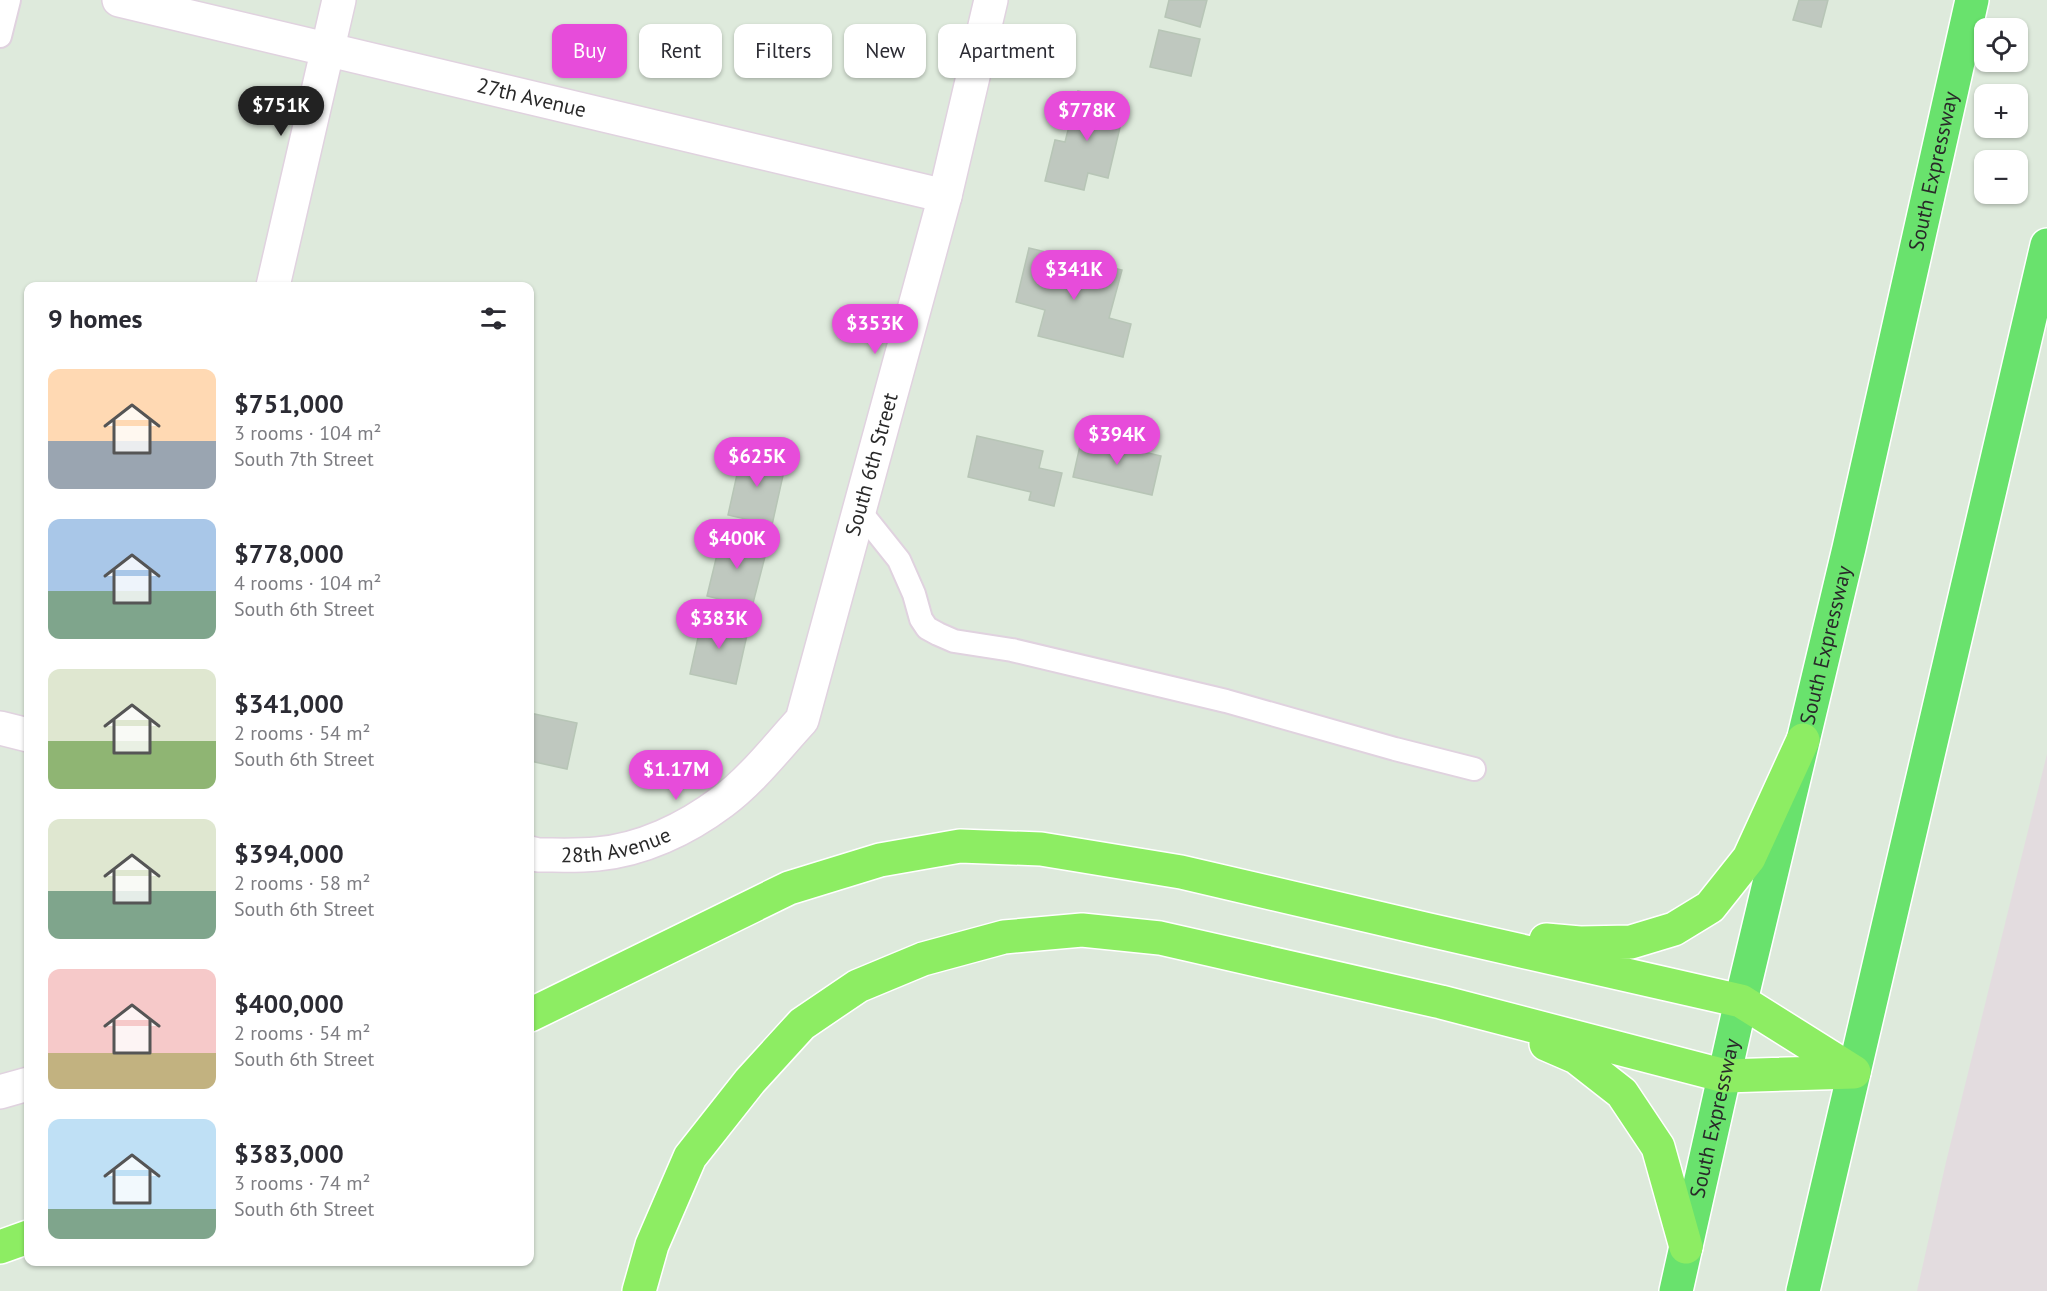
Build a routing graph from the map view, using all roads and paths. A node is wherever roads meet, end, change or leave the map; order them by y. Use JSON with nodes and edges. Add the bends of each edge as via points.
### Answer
{"nodes":[{"id":1,"x":9,"y":0,"type":"edge"},
{"id":2,"x":119,"y":0,"type":"edge"},
{"id":3,"x":339,"y":0,"type":"edge"},
{"id":4,"x":991,"y":0,"type":"edge"},
{"id":5,"x":1972,"y":0,"type":"edge"},
{"id":6,"x":0,"y":36,"type":"edge"},
{"id":7,"x":328,"y":50,"type":"junction"},
{"id":8,"x":945,"y":196,"type":"junction"},
{"id":9,"x":2047,"y":245,"type":"edge"},
{"id":10,"x":274,"y":282,"type":"edge"},
{"id":11,"x":859,"y":510,"type":"junction"},
{"id":12,"x":802,"y":720,"type":"joint"},
{"id":13,"x":0,"y":728,"type":"edge"},
{"id":14,"x":24,"y":734,"type":"edge"},
{"id":15,"x":1803,"y":740,"type":"junction"},
{"id":16,"x":1474,"y":769,"type":"dead end"},
{"id":17,"x":534,"y":854,"type":"edge"},
{"id":18,"x":1425,"y":929,"type":"junction"},
{"id":19,"x":1742,"y":1000,"type":"junction"},
{"id":20,"x":1441,"y":1002,"type":"junction"},
{"id":21,"x":534,"y":1013,"type":"edge"},
{"id":22,"x":1854,"y":1072,"type":"junction"},
{"id":23,"x":1725,"y":1076,"type":"junction"},
{"id":24,"x":24,"y":1085,"type":"edge"},
{"id":25,"x":0,"y":1092,"type":"edge"},
{"id":26,"x":24,"y":1238,"type":"edge"},
{"id":27,"x":0,"y":1247,"type":"edge"},
{"id":28,"x":1686,"y":1247,"type":"junction"},
{"id":29,"x":639,"y":1291,"type":"edge"},
{"id":30,"x":1676,"y":1291,"type":"edge"},
{"id":31,"x":1803,"y":1291,"type":"edge"}],
"edges":[{"from":1,"to":6,"type":"lane"},
{"from":2,"to":7,"type":"street","name":"27th Avenue"},
{"from":3,"to":7,"type":"street"},
{"from":4,"to":8,"type":"street","name":"South 6th Street"},
{"from":5,"to":15,"type":"main road","name":"South Expressway"},
{"from":7,"to":8,"type":"street","name":"27th Avenue"},
{"from":7,"to":10,"type":"street"},
{"from":8,"to":11,"type":"street","name":"South 6th Street"},
{"from":9,"to":22,"type":"main road"},
{"from":11,"to":12,"type":"street","name":"South 6th Street"},
{"from":11,"to":16,"type":"lane","via":[[899,560],[927,628],[954,641],[1034,655],[1226,701]]},
{"from":12,"to":17,"type":"street","name":"28th Avenue","via":[[723,801],[689,824],[651,843],[598,854]]},
{"from":13,"to":14,"type":"street"},
{"from":15,"to":18,"type":"highway","via":[[1749,858],[1710,907],[1674,929],[1631,942],[1580,943]]},
{"from":15,"to":19,"type":"main road","name":"South Expressway"},
{"from":18,"to":19,"type":"highway"},
{"from":18,"to":21,"type":"highway","via":[[1181,872],[1041,849],[960,846],[880,860],[789,888]]},
{"from":19,"to":22,"type":"highway"},
{"from":19,"to":23,"type":"main road","name":"South Expressway"},
{"from":20,"to":23,"type":"highway"},
{"from":20,"to":28,"type":"highway","via":[[1576,1057],[1622,1093],[1658,1147]]},
{"from":20,"to":29,"type":"highway","via":[[1160,938],[1082,930],[1004,937],[923,959],[858,986],[802,1024],[750,1081],[690,1157],[652,1245]]},
{"from":22,"to":23,"type":"highway"},
{"from":22,"to":31,"type":"main road"},
{"from":23,"to":28,"type":"main road","name":"South Expressway"},
{"from":24,"to":25,"type":"street"},
{"from":26,"to":27,"type":"highway"},
{"from":28,"to":30,"type":"main road","name":"South Expressway"}]}
